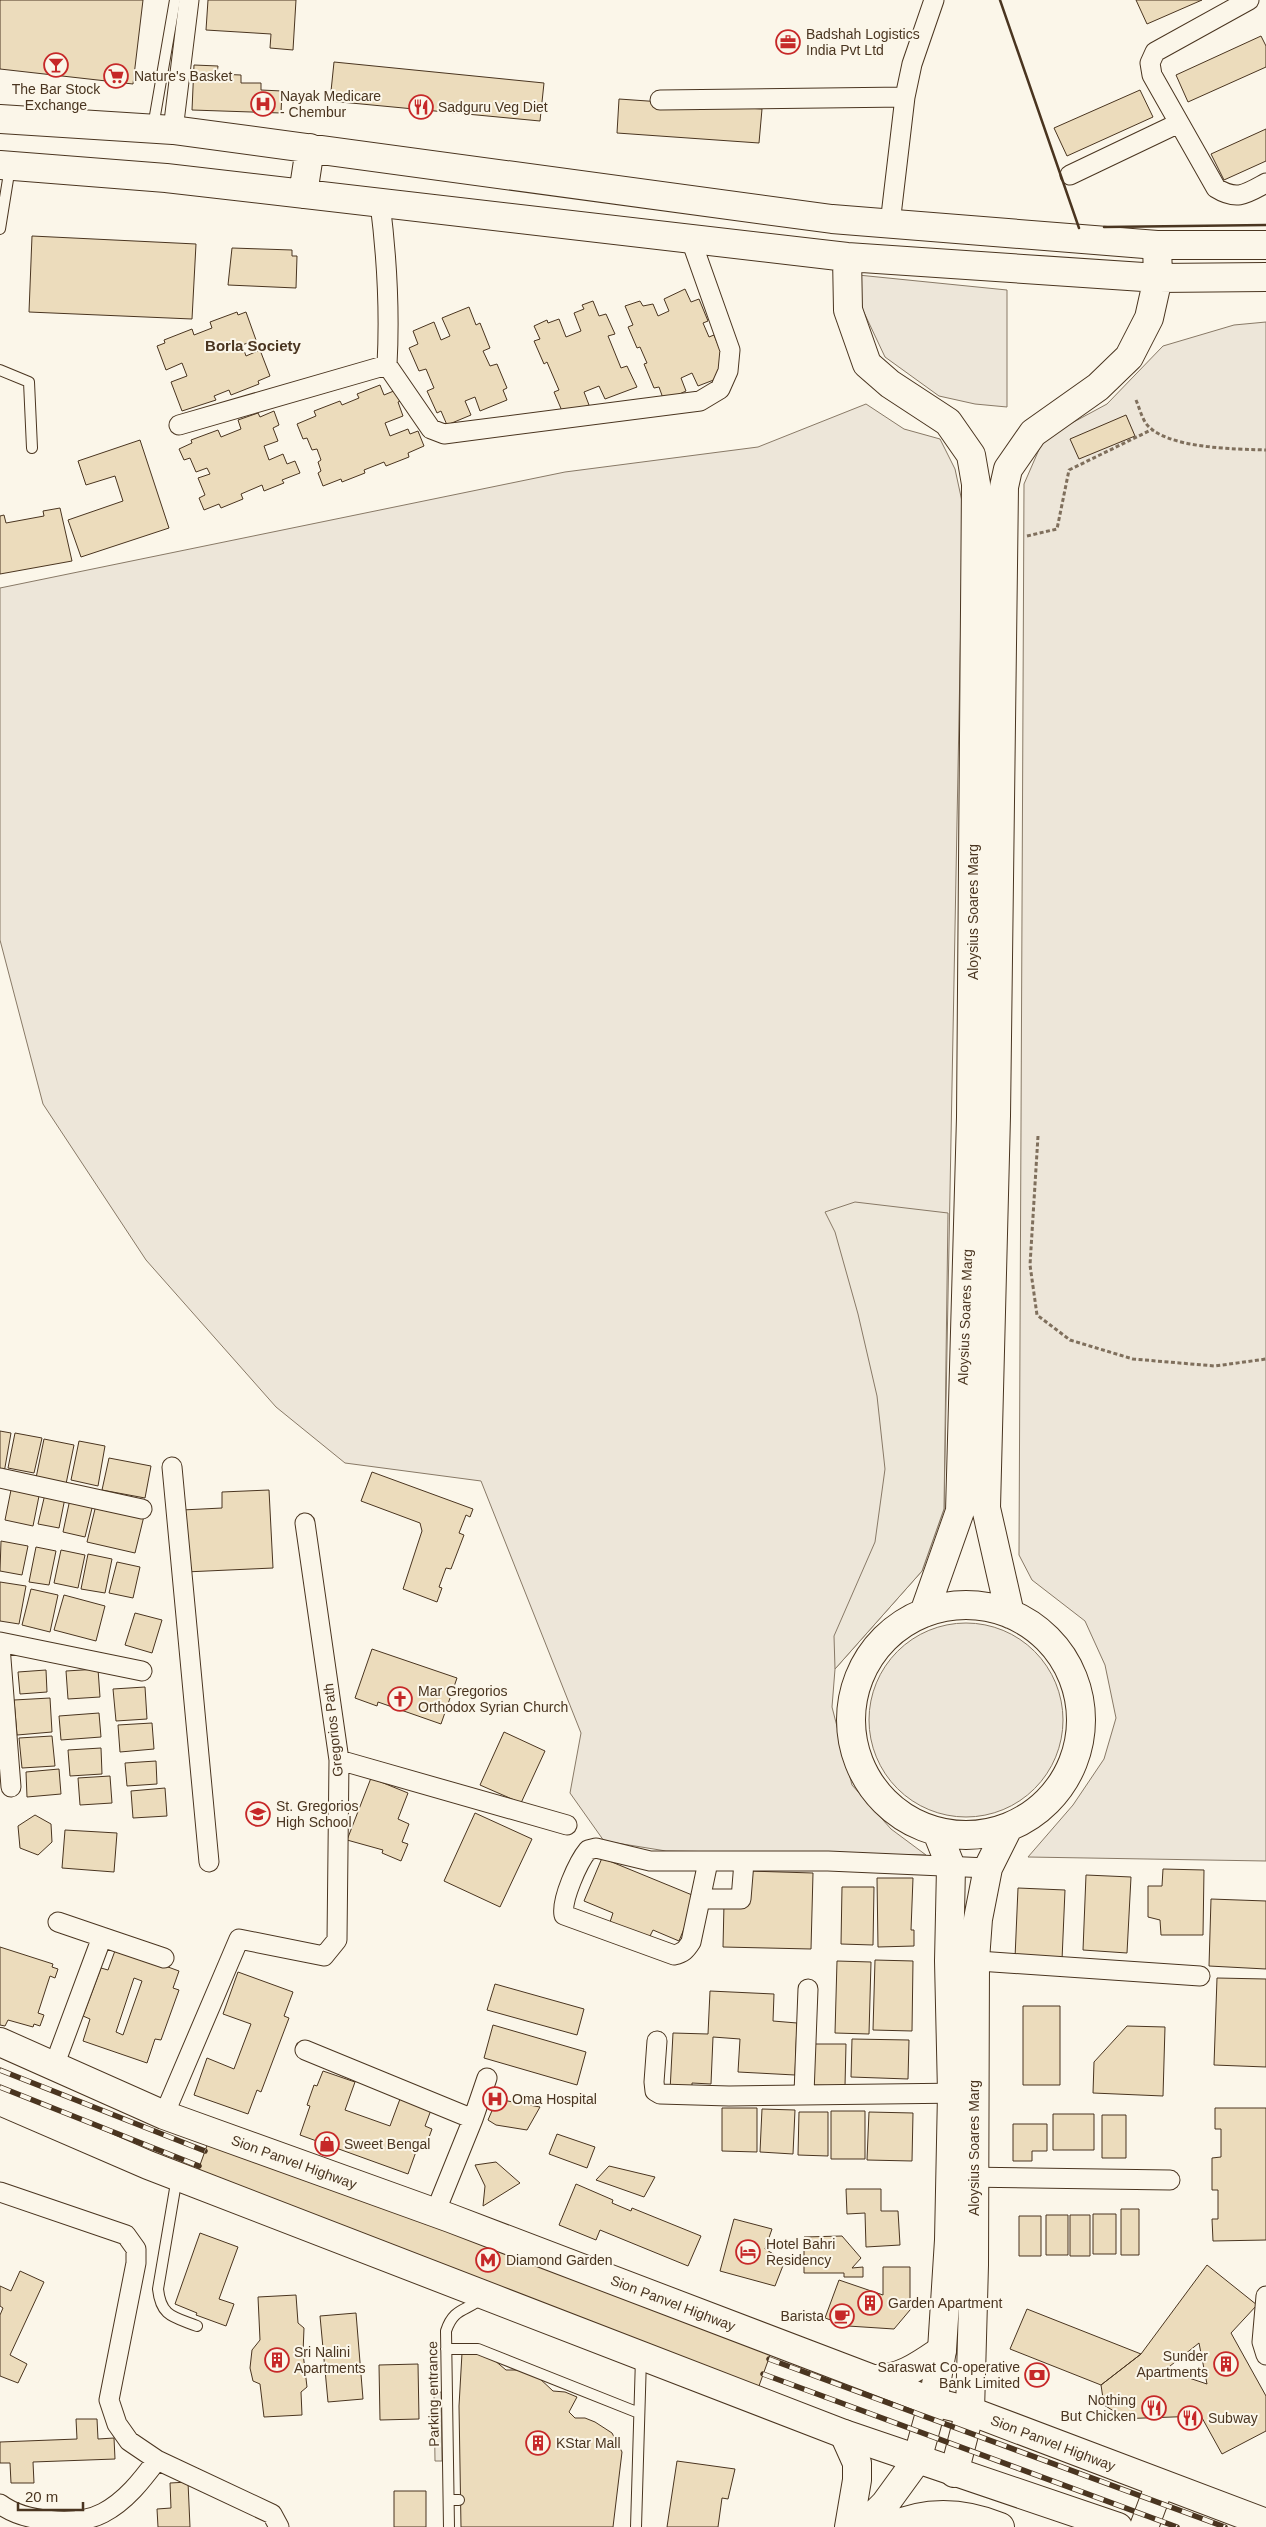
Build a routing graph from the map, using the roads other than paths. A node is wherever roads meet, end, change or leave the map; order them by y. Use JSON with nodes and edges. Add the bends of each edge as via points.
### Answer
{"nodes":[{"id":1,"x":175,"y":0,"type":"edge"},
{"id":2,"x":189,"y":0,"type":"edge"},
{"id":3,"x":934,"y":0,"type":"edge"},
{"id":4,"x":1249,"y":0,"type":"edge"},
{"id":5,"x":905,"y":97,"type":"junction"},
{"id":6,"x":660,"y":100,"type":"dead end"},
{"id":7,"x":0,"y":119,"type":"edge"},
{"id":8,"x":1179,"y":123,"type":"junction"},
{"id":9,"x":163,"y":129,"type":"junction"},
{"id":10,"x":310,"y":148,"type":"junction"},
{"id":11,"x":5,"y":165,"type":"edge"},
{"id":12,"x":1070,"y":175,"type":"dead end"},
{"id":13,"x":1266,"y":183,"type":"edge"},
{"id":14,"x":303,"y":194,"type":"junction"},
{"id":15,"x":380,"y":204,"type":"junction"},
{"id":16,"x":881,"y":224,"type":"junction"},
{"id":17,"x":0,"y":229,"type":"edge"},
{"id":18,"x":691,"y":240,"type":"junction"},
{"id":19,"x":1157,"y":245,"type":"junction"},
{"id":20,"x":1266,"y":245,"type":"edge"},
{"id":21,"x":858,"y":257,"type":"junction"},
{"id":22,"x":1266,"y":277,"type":"edge"},
{"id":23,"x":1158,"y":278,"type":"junction"},
{"id":24,"x":387,"y":365,"type":"junction"},
{"id":25,"x":0,"y":370,"type":"edge"},
{"id":26,"x":179,"y":425,"type":"dead end"},
{"id":27,"x":32,"y":448,"type":"dead end"},
{"id":28,"x":976,"y":538,"type":"junction"},
{"id":29,"x":1003,"y":538,"type":"junction"},
{"id":30,"x":985,"y":962,"type":"junction"},
{"id":31,"x":984,"y":1117,"type":"junction"},
{"id":32,"x":172,"y":1467,"type":"dead end"},
{"id":33,"x":0,"y":1478,"type":"edge"},
{"id":34,"x":142,"y":1509,"type":"dead end"},
{"id":35,"x":305,"y":1523,"type":"dead end"},
{"id":36,"x":924,"y":1613,"type":"junction"},
{"id":37,"x":1010,"y":1614,"type":"junction"},
{"id":38,"x":0,"y":1644,"type":"edge"},
{"id":39,"x":142,"y":1671,"type":"dead end"},
{"id":40,"x":340,"y":1760,"type":"junction"},
{"id":41,"x":11,"y":1787,"type":"dead end"},
{"id":42,"x":567,"y":1825,"type":"dead end"},
{"id":43,"x":1008,"y":1828,"type":"junction"},
{"id":44,"x":937,"y":1832,"type":"junction"},
{"id":45,"x":209,"y":1862,"type":"dead end"},
{"id":46,"x":708,"y":1862,"type":"junction"},
{"id":47,"x":744,"y":1862,"type":"junction"},
{"id":48,"x":951,"y":1867,"type":"junction"},
{"id":49,"x":988,"y":1868,"type":"junction"},
{"id":50,"x":701,"y":1899,"type":"junction"},
{"id":51,"x":58,"y":1922,"type":"dead end"},
{"id":52,"x":102,"y":1937,"type":"junction"},
{"id":53,"x":164,"y":1958,"type":"dead end"},
{"id":54,"x":962,"y":1960,"type":"junction"},
{"id":55,"x":1200,"y":1976,"type":"dead end"},
{"id":56,"x":808,"y":1989,"type":"dead end"},
{"id":57,"x":658,"y":2041,"type":"dead end"},
{"id":58,"x":0,"y":2042,"type":"edge"},
{"id":59,"x":305,"y":2050,"type":"dead end"},
{"id":60,"x":54,"y":2066,"type":"junction"},
{"id":61,"x":487,"y":2078,"type":"dead end"},
{"id":62,"x":963,"y":2093,"type":"junction"},
{"id":63,"x":804,"y":2094,"type":"junction"},
{"id":64,"x":0,"y":2101,"type":"edge"},
{"id":65,"x":164,"y":2115,"type":"junction"},
{"id":66,"x":473,"y":2119,"type":"junction"},
{"id":67,"x":177,"y":2176,"type":"junction"},
{"id":68,"x":962,"y":2177,"type":"junction"},
{"id":69,"x":1170,"y":2180,"type":"dead end"},
{"id":70,"x":0,"y":2192,"type":"edge"},
{"id":71,"x":435,"y":2212,"type":"junction"},
{"id":72,"x":947,"y":2264,"type":"junction"},
{"id":73,"x":974,"y":2265,"type":"junction"},
{"id":74,"x":1266,"y":2296,"type":"edge"},
{"id":75,"x":484,"y":2297,"type":"junction"},
{"id":76,"x":944,"y":2313,"type":"junction"},
{"id":77,"x":971,"y":2316,"type":"junction"},
{"id":78,"x":197,"y":2326,"type":"dead end"},
{"id":79,"x":446,"y":2349,"type":"junction"},
{"id":80,"x":942,"y":2350,"type":"junction"},
{"id":81,"x":1266,"y":2355,"type":"edge"},
{"id":82,"x":641,"y":2356,"type":"junction"},
{"id":83,"x":873,"y":2379,"type":"junction"},
{"id":84,"x":933,"y":2402,"type":"junction"},
{"id":85,"x":970,"y":2411,"type":"junction"},
{"id":86,"x":640,"y":2413,"type":"junction"},
{"id":87,"x":844,"y":2434,"type":"junction"},
{"id":88,"x":157,"y":2460,"type":"junction"},
{"id":89,"x":917,"y":2460,"type":"junction"},
{"id":90,"x":954,"y":2473,"type":"junction"},
{"id":91,"x":1160,"y":2484,"type":"junction"},
{"id":92,"x":448,"y":2500,"type":"junction"},
{"id":93,"x":459,"y":2500,"type":"dead end"},
{"id":94,"x":0,"y":2504,"type":"edge"},
{"id":95,"x":1266,"y":2523,"type":"edge"},
{"id":96,"x":279,"y":2527,"type":"edge"},
{"id":97,"x":449,"y":2527,"type":"edge"},
{"id":98,"x":636,"y":2527,"type":"edge"},
{"id":99,"x":848,"y":2527,"type":"edge"},
{"id":100,"x":862,"y":2527,"type":"edge"},
{"id":101,"x":890,"y":2527,"type":"edge"},
{"id":102,"x":1000,"y":2527,"type":"edge"},
{"id":103,"x":1118,"y":2527,"type":"edge"},
{"id":104,"x":1144,"y":2527,"type":"edge"}],
"edges":[{"from":1,"to":9,"type":"lane"},
{"from":2,"to":9,"type":"street"},
{"from":3,"to":5,"type":"street","via":[[912,64]]},
{"from":4,"to":8,"type":"street","via":[[1155,52],[1150,63],[1152,74]]},
{"from":5,"to":6,"type":"street"},
{"from":5,"to":16,"type":"street"},
{"from":7,"to":9,"type":"main road"},
{"from":8,"to":12,"type":"street"},
{"from":8,"to":13,"type":"street","via":[[1216,188],[1228,196],[1245,195]]},
{"from":9,"to":10,"type":"main road"},
{"from":10,"to":14,"type":"main road"},
{"from":10,"to":16,"type":"main road"},
{"from":11,"to":14,"type":"main road","via":[[166,178]]},
{"from":11,"to":17,"type":"lane"},
{"from":14,"to":15,"type":"main road"},
{"from":15,"to":18,"type":"main road"},
{"from":15,"to":24,"type":"street","via":[[390,316]]},
{"from":16,"to":19,"type":"main road"},
{"from":16,"to":21,"type":"main road","name":"Aloysius Soares Marg"},
{"from":18,"to":21,"type":"main road"},
{"from":18,"to":24,"type":"street","via":[[730,350],[728,371],[720,389],[700,401],[444,434],[431,429]]},
{"from":19,"to":20,"type":"main road"},
{"from":19,"to":23,"type":"main road","name":"Aloysius Soares Marg"},
{"from":21,"to":23,"type":"main road"},
{"from":21,"to":28,"type":"main road","name":"Aloysius Soares Marg","via":[[848,310],[867,364],[890,384],[948,422],[971,455],[976,484]]},
{"from":22,"to":23,"type":"main road"},
{"from":23,"to":29,"type":"main road","name":"Aloysius Soares Marg","via":[[1149,318],[1129,358],[1098,387],[1033,432],[1008,469],[1004,487]]},
{"from":24,"to":26,"type":"street"},
{"from":25,"to":27,"type":"lane","via":[[29,382]]},
{"from":28,"to":29,"type":"main road"},
{"from":28,"to":30,"type":"main road","name":"Aloysius Soares Marg"},
{"from":29,"to":30,"type":"main road","name":"Aloysius Soares Marg"},
{"from":30,"to":31,"type":"main road","name":"Aloysius Soares Marg"},
{"from":31,"to":36,"type":"main road","name":"Aloysius Soares Marg","via":[[960,1511]]},
{"from":31,"to":37,"type":"main road","name":"Aloysius Soares Marg","via":[[986,1508]]},
{"from":32,"to":45,"type":"street"},
{"from":33,"to":34,"type":"street"},
{"from":35,"to":40,"type":"street","name":"Gregorios Path"},
{"from":36,"to":37,"type":"main road","via":[[952,1606],[982,1606]]},
{"from":36,"to":44,"type":"main road","via":[[893,1632],[868,1659],[854,1692],[851,1727],[858,1762],[877,1793],[904,1817]]},
{"from":37,"to":43,"type":"main road","via":[[1044,1634],[1068,1665],[1081,1702],[1081,1741],[1067,1778],[1042,1808]]},
{"from":38,"to":39,"type":"street"},
{"from":38,"to":41,"type":"street"},
{"from":40,"to":42,"type":"street"},
{"from":40,"to":65,"type":"street","name":"Gregorios Path","via":[[337,1940],[324,1956],[239,1939]]},
{"from":43,"to":44,"type":"main road","via":[[973,1836]]},
{"from":43,"to":49,"type":"main road","name":"Aloysius Soares Marg"},
{"from":44,"to":48,"type":"main road","name":"Aloysius Soares Marg"},
{"from":46,"to":47,"type":"street"},
{"from":46,"to":50,"type":"street"},
{"from":46,"to":50,"type":"street","via":[[650,1861],[596,1848],[588,1850],[582,1857],[563,1908],[564,1915],[570,1919],[674,1955],[686,1950],[691,1942]]},
{"from":47,"to":48,"type":"street","via":[[828,1861]]},
{"from":47,"to":50,"type":"street","via":[[741,1899]]},
{"from":48,"to":49,"type":"street"},
{"from":48,"to":54,"type":"main road","name":"Aloysius Soares Marg"},
{"from":49,"to":54,"type":"main road","name":"Aloysius Soares Marg","via":[[978,1919]]},
{"from":51,"to":52,"type":"street"},
{"from":52,"to":53,"type":"street"},
{"from":52,"to":60,"type":"street"},
{"from":54,"to":55,"type":"street"},
{"from":54,"to":62,"type":"main road","name":"Aloysius Soares Marg"},
{"from":56,"to":63,"type":"street"},
{"from":57,"to":63,"type":"street","via":[[654,2082],[660,2094]]},
{"from":58,"to":60,"type":"main road","name":"Sion Panvel Highway"},
{"from":59,"to":66,"type":"street"},
{"from":60,"to":65,"type":"main road","name":"Sion Panvel Highway"},
{"from":61,"to":66,"type":"street"},
{"from":62,"to":63,"type":"street"},
{"from":62,"to":68,"type":"main road","name":"Aloysius Soares Marg"},
{"from":64,"to":67,"type":"main road"},
{"from":65,"to":71,"type":"main road","name":"Sion Panvel Highway"},
{"from":66,"to":71,"type":"street"},
{"from":67,"to":75,"type":"main road"},
{"from":67,"to":78,"type":"lane","via":[[159,2298],[167,2314]]},
{"from":68,"to":69,"type":"street"},
{"from":68,"to":72,"type":"main road","name":"Aloysius Soares Marg"},
{"from":68,"to":73,"type":"main road","name":"Aloysius Soares Marg"},
{"from":70,"to":88,"type":"street","via":[[126,2235],[136,2249],[110,2400],[117,2424],[129,2441]]},
{"from":71,"to":83,"type":"main road","name":"Sion Panvel Highway"},
{"from":72,"to":73,"type":"main road"},
{"from":72,"to":76,"type":"main road","name":"Aloysius Soares Marg"},
{"from":73,"to":77,"type":"main road","name":"Aloysius Soares Marg"},
{"from":74,"to":81,"type":"street","via":[[1262,2342]]},
{"from":75,"to":79,"type":"lane","name":"Parking entrance","via":[[473,2306],[456,2312],[450,2320]]},
{"from":75,"to":82,"type":"main road"},
{"from":76,"to":77,"type":"main road"},
{"from":76,"to":80,"type":"main road","name":"Aloysius Soares Marg"},
{"from":77,"to":85,"type":"main road","name":"Aloysius Soares Marg"},
{"from":79,"to":86,"type":"lane","via":[[478,2349]]},
{"from":79,"to":92,"type":"lane","name":"Parking entrance"},
{"from":80,"to":83,"type":"main road","via":[[915,2369],[886,2379]]},
{"from":80,"to":84,"type":"main road","name":"Aloysius Soares Marg"},
{"from":82,"to":86,"type":"lane"},
{"from":82,"to":87,"type":"main road"},
{"from":83,"to":84,"type":"main road","name":"Sion Panvel Highway"},
{"from":84,"to":85,"type":"main road","name":"Sion Panvel Highway"},
{"from":84,"to":89,"type":"main road","name":"Aloysius Soares Marg"},
{"from":85,"to":90,"type":"main road","name":"Aloysius Soares Marg"},
{"from":85,"to":91,"type":"main road","name":"Sion Panvel Highway"},
{"from":86,"to":98,"type":"lane"},
{"from":87,"to":89,"type":"main road"},
{"from":87,"to":99,"type":"main road","via":[[857,2463]]},
{"from":88,"to":94,"type":"street","via":[[138,2486],[102,2514],[76,2520],[42,2522]]},
{"from":88,"to":96,"type":"street","via":[[272,2514]]},
{"from":89,"to":90,"type":"main road"},
{"from":89,"to":100,"type":"main road","via":[[885,2504]]},
{"from":90,"to":103,"type":"main road"},
{"from":91,"to":95,"type":"main road","name":"Sion Panvel Highway"},
{"from":91,"to":104,"type":"main road"},
{"from":92,"to":93,"type":"lane"},
{"from":92,"to":97,"type":"lane","name":"Parking entrance"},
{"from":101,"to":102,"type":"main road","via":[[942,2513]]}]}
